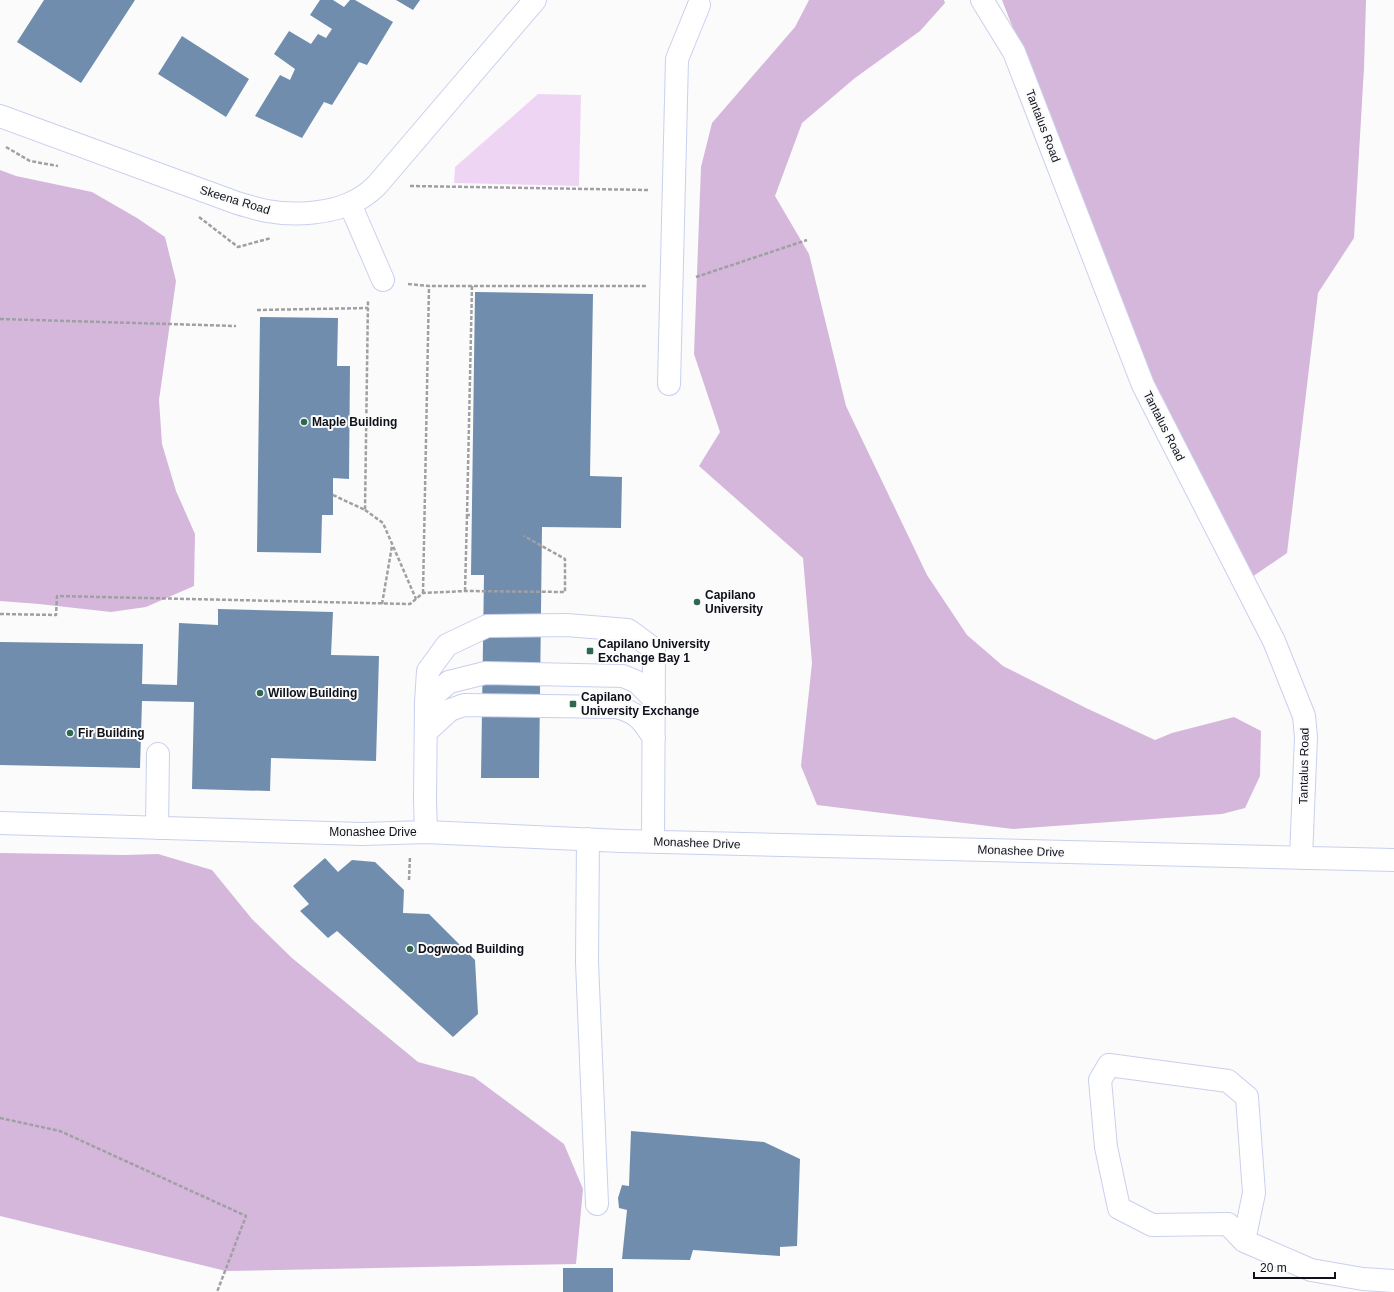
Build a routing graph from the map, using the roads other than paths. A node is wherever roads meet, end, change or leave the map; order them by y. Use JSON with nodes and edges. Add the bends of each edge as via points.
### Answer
{"nodes":[{"id":1,"x":535,"y":0,"type":"edge"},
{"id":2,"x":982,"y":0,"type":"edge"},
{"id":3,"x":699,"y":5,"type":"dead end"},
{"id":4,"x":0,"y":116,"type":"edge"},
{"id":5,"x":350,"y":204,"type":"junction"},
{"id":6,"x":384,"y":280,"type":"road end"},
{"id":7,"x":669,"y":384,"type":"dead end"},
{"id":8,"x":654,"y":699,"type":"junction"},
{"id":9,"x":426,"y":702,"type":"junction"},
{"id":10,"x":426,"y":732,"type":"junction"},
{"id":11,"x":654,"y":738,"type":"junction"},
{"id":12,"x":158,"y":754,"type":"dead end"},
{"id":13,"x":0,"y":823,"type":"edge"},
{"id":14,"x":157,"y":828,"type":"junction"},
{"id":15,"x":426,"y":832,"type":"junction"},
{"id":16,"x":588,"y":839,"type":"junction"},
{"id":17,"x":653,"y":841,"type":"junction"},
{"id":18,"x":1301,"y":858,"type":"junction"},
{"id":19,"x":1394,"y":860,"type":"edge"},
{"id":20,"x":597,"y":1204,"type":"dead end"},
{"id":21,"x":1244,"y":1241,"type":"junction"},
{"id":22,"x":1394,"y":1281,"type":"edge"}],
"edges":[{"from":1,"to":5,"type":"street","name":"Skeena Road","via":[[377,185]]},
{"from":2,"to":18,"type":"street","name":"Tantalus Road","via":[[1014,52],[1143,385],[1274,641],[1304,716],[1306,737]]},
{"from":3,"to":7,"type":"street","via":[[677,60]]},
{"from":4,"to":5,"type":"street","name":"Skeena Road","via":[[237,203],[267,211],[326,211]]},
{"from":5,"to":6,"type":"street"},
{"from":8,"to":9,"type":"street","via":[[637,682],[623,676],[485,673],[449,682]]},
{"from":8,"to":9,"type":"street","via":[[654,649],[628,630],[566,625],[487,626],[447,645],[428,671]]},
{"from":8,"to":11,"type":"street"},
{"from":9,"to":10,"type":"street"},
{"from":10,"to":11,"type":"street","via":[[450,710],[464,705],[616,707],[634,713]]},
{"from":10,"to":15,"type":"street"},
{"from":11,"to":17,"type":"street"},
{"from":12,"to":14,"type":"street"},
{"from":13,"to":14,"type":"street","name":"Monashee Drive"},
{"from":14,"to":15,"type":"street","name":"Monashee Drive","via":[[362,834]]},
{"from":15,"to":16,"type":"street","name":"Monashee Drive"},
{"from":16,"to":17,"type":"street","name":"Monashee Drive"},
{"from":16,"to":20,"type":"street","via":[[587,962]]},
{"from":17,"to":18,"type":"street","name":"Monashee Drive"},
{"from":18,"to":19,"type":"street","name":"Monashee Drive"},
{"from":21,"to":21,"type":"street","via":[[1228,1224],[1152,1225],[1120,1208],[1106,1146],[1100,1080],[1109,1064],[1228,1081],[1247,1097],[1254,1193]]},
{"from":21,"to":22,"type":"street","via":[[1311,1270],[1363,1279]]}]}
